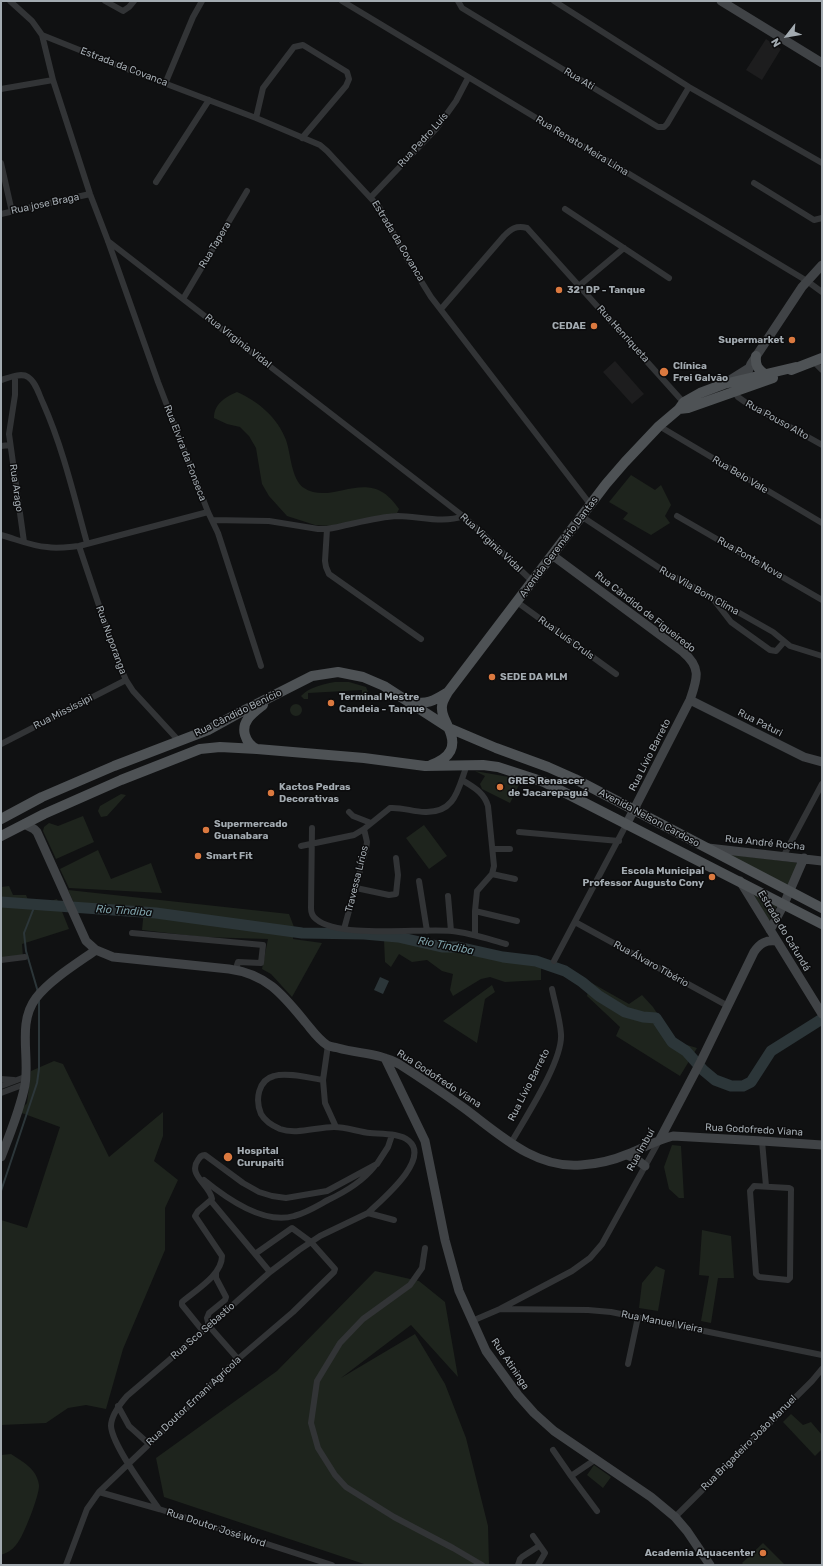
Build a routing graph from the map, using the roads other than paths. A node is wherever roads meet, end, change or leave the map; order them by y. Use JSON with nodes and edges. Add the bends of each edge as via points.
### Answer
{"nodes":[{"id":1,"x":10,"y":1,"type":"edge"},
{"id":2,"x":105,"y":1,"type":"edge"},
{"id":3,"x":134,"y":1,"type":"edge"},
{"id":4,"x":202,"y":1,"type":"edge"},
{"id":5,"x":342,"y":1,"type":"edge"},
{"id":6,"x":458,"y":1,"type":"edge"},
{"id":7,"x":554,"y":1,"type":"edge"},
{"id":8,"x":721,"y":1,"type":"edge"},
{"id":9,"x":42,"y":35,"type":"junction"},
{"id":10,"x":822,"y":62,"type":"edge"},
{"id":11,"x":468,"y":78,"type":"junction"},
{"id":12,"x":54,"y":80,"type":"junction"},
{"id":13,"x":165,"y":84,"type":"junction"},
{"id":14,"x":689,"y":87,"type":"junction"},
{"id":15,"x":1,"y":89,"type":"edge"},
{"id":16,"x":209,"y":100,"type":"junction"},
{"id":17,"x":256,"y":118,"type":"junction"},
{"id":18,"x":302,"y":138,"type":"junction"},
{"id":19,"x":1,"y":163,"type":"edge"},
{"id":20,"x":822,"y":163,"type":"edge"},
{"id":21,"x":156,"y":182,"type":"dead end"},
{"id":22,"x":754,"y":184,"type":"dead end"},
{"id":23,"x":247,"y":191,"type":"dead end"},
{"id":24,"x":90,"y":194,"type":"junction"},
{"id":25,"x":372,"y":197,"type":"junction"},
{"id":26,"x":565,"y":209,"type":"dead end"},
{"id":27,"x":12,"y":212,"type":"junction"},
{"id":28,"x":1,"y":214,"type":"edge"},
{"id":29,"x":822,"y":218,"type":"edge"},
{"id":30,"x":108,"y":241,"type":"junction"},
{"id":31,"x":624,"y":248,"type":"junction"},
{"id":32,"x":822,"y":265,"type":"edge"},
{"id":33,"x":669,"y":278,"type":"dead end"},
{"id":34,"x":806,"y":281,"type":"junction"},
{"id":35,"x":580,"y":285,"type":"junction"},
{"id":36,"x":822,"y":292,"type":"edge"},
{"id":37,"x":183,"y":299,"type":"junction"},
{"id":38,"x":441,"y":309,"type":"junction"},
{"id":39,"x":756,"y":356,"type":"junction"},
{"id":40,"x":817,"y":360,"type":"edge"},
{"id":41,"x":796,"y":367,"type":"junction"},
{"id":42,"x":749,"y":368,"type":"junction"},
{"id":43,"x":822,"y":370,"type":"edge"},
{"id":44,"x":765,"y":374,"type":"junction"},
{"id":45,"x":14,"y":377,"type":"junction"},
{"id":46,"x":745,"y":378,"type":"junction"},
{"id":47,"x":1,"y":380,"type":"edge"},
{"id":48,"x":724,"y":384,"type":"junction"},
{"id":49,"x":734,"y":391,"type":"junction"},
{"id":50,"x":684,"y":406,"type":"junction"},
{"id":51,"x":659,"y":426,"type":"junction"},
{"id":52,"x":10,"y":445,"type":"junction"},
{"id":53,"x":822,"y":445,"type":"edge"},
{"id":54,"x":1,"y":446,"type":"edge"},
{"id":55,"x":590,"y":504,"type":"junction"},
{"id":56,"x":208,"y":512,"type":"junction"},
{"id":57,"x":463,"y":516,"type":"junction"},
{"id":58,"x":580,"y":516,"type":"junction"},
{"id":59,"x":677,"y":516,"type":"dead end"},
{"id":60,"x":212,"y":520,"type":"junction"},
{"id":61,"x":822,"y":523,"type":"edge"},
{"id":62,"x":327,"y":528,"type":"junction"},
{"id":63,"x":1,"y":535,"type":"edge"},
{"id":64,"x":24,"y":542,"type":"junction"},
{"id":65,"x":87,"y":543,"type":"junction"},
{"id":66,"x":79,"y":546,"type":"junction"},
{"id":67,"x":552,"y":555,"type":"junction"},
{"id":68,"x":533,"y":582,"type":"junction"},
{"id":69,"x":713,"y":598,"type":"junction"},
{"id":70,"x":822,"y":600,"type":"edge"},
{"id":71,"x":517,"y":602,"type":"junction"},
{"id":72,"x":421,"y":639,"type":"dead end"},
{"id":73,"x":784,"y":642,"type":"junction"},
{"id":74,"x":822,"y":656,"type":"edge"},
{"id":75,"x":261,"y":666,"type":"dead end"},
{"id":76,"x":616,"y":674,"type":"dead end"},
{"id":77,"x":126,"y":680,"type":"junction"},
{"id":78,"x":281,"y":692,"type":"junction"},
{"id":79,"x":448,"y":692,"type":"junction"},
{"id":80,"x":405,"y":698,"type":"junction"},
{"id":81,"x":690,"y":700,"type":"junction"},
{"id":82,"x":449,"y":728,"type":"junction"},
{"id":83,"x":179,"y":741,"type":"junction"},
{"id":84,"x":1,"y":744,"type":"edge"},
{"id":85,"x":257,"y":749,"type":"junction"},
{"id":86,"x":822,"y":762,"type":"edge"},
{"id":87,"x":467,"y":765,"type":"junction"},
{"id":88,"x":425,"y":766,"type":"junction"},
{"id":89,"x":462,"y":780,"type":"junction"},
{"id":90,"x":822,"y":784,"type":"edge"},
{"id":91,"x":633,"y":810,"type":"junction"},
{"id":92,"x":349,"y":812,"type":"dead end"},
{"id":93,"x":39,"y":817,"type":"junction"},
{"id":94,"x":1,"y":819,"type":"edge"},
{"id":95,"x":371,"y":823,"type":"junction"},
{"id":96,"x":24,"y":824,"type":"junction"},
{"id":97,"x":626,"y":825,"type":"junction"},
{"id":98,"x":312,"y":828,"type":"dead end"},
{"id":99,"x":364,"y":829,"type":"junction"},
{"id":100,"x":37,"y":832,"type":"junction"},
{"id":101,"x":519,"y":832,"type":"dead end"},
{"id":102,"x":1,"y":836,"type":"edge"},
{"id":103,"x":619,"y":841,"type":"junction"},
{"id":104,"x":312,"y":844,"type":"junction"},
{"id":105,"x":301,"y":846,"type":"dead end"},
{"id":106,"x":705,"y":847,"type":"junction"},
{"id":107,"x":492,"y":849,"type":"junction"},
{"id":108,"x":510,"y":849,"type":"dead end"},
{"id":109,"x":783,"y":857,"type":"junction"},
{"id":110,"x":396,"y":858,"type":"dead end"},
{"id":111,"x":804,"y":858,"type":"junction"},
{"id":112,"x":822,"y":861,"type":"edge"},
{"id":113,"x":492,"y":874,"type":"junction"},
{"id":114,"x":515,"y":878,"type":"dead end"},
{"id":115,"x":739,"y":880,"type":"junction"},
{"id":116,"x":419,"y":881,"type":"dead end"},
{"id":117,"x":356,"y":888,"type":"junction"},
{"id":118,"x":790,"y":891,"type":"junction"},
{"id":119,"x":448,"y":896,"type":"dead end"},
{"id":120,"x":784,"y":904,"type":"junction"},
{"id":121,"x":822,"y":908,"type":"edge"},
{"id":122,"x":475,"y":911,"type":"junction"},
{"id":123,"x":517,"y":921,"type":"dead end"},
{"id":124,"x":575,"y":922,"type":"junction"},
{"id":125,"x":822,"y":924,"type":"edge"},
{"id":126,"x":344,"y":929,"type":"junction"},
{"id":127,"x":770,"y":930,"type":"junction"},
{"id":128,"x":427,"y":931,"type":"junction"},
{"id":129,"x":450,"y":931,"type":"junction"},
{"id":130,"x":132,"y":932,"type":"dead end"},
{"id":131,"x":475,"y":935,"type":"junction"},
{"id":132,"x":776,"y":941,"type":"junction"},
{"id":133,"x":506,"y":944,"type":"dead end"},
{"id":134,"x":96,"y":950,"type":"junction"},
{"id":135,"x":25,"y":957,"type":"dead end"},
{"id":136,"x":1,"y":960,"type":"edge"},
{"id":137,"x":554,"y":961,"type":"dead end"},
{"id":138,"x":238,"y":970,"type":"junction"},
{"id":139,"x":552,"y":989,"type":"dead end"},
{"id":140,"x":728,"y":1006,"type":"junction"},
{"id":141,"x":821,"y":1012,"type":"edge"},
{"id":142,"x":328,"y":1045,"type":"junction"},
{"id":143,"x":385,"y":1058,"type":"junction"},
{"id":144,"x":1,"y":1079,"type":"edge"},
{"id":145,"x":16,"y":1080,"type":"junction"},
{"id":146,"x":25,"y":1080,"type":"junction"},
{"id":147,"x":323,"y":1080,"type":"junction"},
{"id":148,"x":1,"y":1086,"type":"edge"},
{"id":149,"x":1,"y":1093,"type":"edge"},
{"id":150,"x":336,"y":1127,"type":"junction"},
{"id":151,"x":392,"y":1135,"type":"junction"},
{"id":152,"x":660,"y":1139,"type":"junction"},
{"id":153,"x":762,"y":1141,"type":"junction"},
{"id":154,"x":512,"y":1143,"type":"junction"},
{"id":155,"x":822,"y":1145,"type":"edge"},
{"id":156,"x":627,"y":1155,"type":"junction"},
{"id":157,"x":1,"y":1157,"type":"edge"},
{"id":158,"x":377,"y":1164,"type":"junction"},
{"id":159,"x":645,"y":1166,"type":"junction"},
{"id":160,"x":196,"y":1174,"type":"junction"},
{"id":161,"x":766,"y":1186,"type":"junction"},
{"id":162,"x":211,"y":1201,"type":"junction"},
{"id":163,"x":368,"y":1213,"type":"junction"},
{"id":164,"x":394,"y":1220,"type":"dead end"},
{"id":165,"x":311,"y":1242,"type":"junction"},
{"id":166,"x":425,"y":1248,"type":"dead end"},
{"id":167,"x":255,"y":1254,"type":"junction"},
{"id":168,"x":270,"y":1272,"type":"junction"},
{"id":169,"x":216,"y":1273,"type":"junction"},
{"id":170,"x":500,"y":1309,"type":"junction"},
{"id":171,"x":638,"y":1317,"type":"junction"},
{"id":172,"x":472,"y":1321,"type":"junction"},
{"id":173,"x":209,"y":1326,"type":"junction"},
{"id":174,"x":203,"y":1331,"type":"junction"},
{"id":175,"x":822,"y":1355,"type":"edge"},
{"id":176,"x":238,"y":1359,"type":"junction"},
{"id":177,"x":628,"y":1364,"type":"dead end"},
{"id":178,"x":822,"y":1369,"type":"edge"},
{"id":179,"x":118,"y":1406,"type":"junction"},
{"id":180,"x":149,"y":1444,"type":"junction"},
{"id":181,"x":552,"y":1450,"type":"dead end"},
{"id":182,"x":596,"y":1460,"type":"junction"},
{"id":183,"x":128,"y":1463,"type":"junction"},
{"id":184,"x":571,"y":1476,"type":"junction"},
{"id":185,"x":99,"y":1492,"type":"junction"},
{"id":186,"x":159,"y":1509,"type":"junction"},
{"id":187,"x":597,"y":1511,"type":"dead end"},
{"id":188,"x":675,"y":1517,"type":"junction"},
{"id":189,"x":534,"y":1536,"type":"dead end"},
{"id":190,"x":539,"y":1546,"type":"junction"},
{"id":191,"x":66,"y":1565,"type":"edge"},
{"id":192,"x":332,"y":1565,"type":"edge"},
{"id":193,"x":482,"y":1565,"type":"edge"},
{"id":194,"x":518,"y":1565,"type":"edge"},
{"id":195,"x":538,"y":1565,"type":"edge"},
{"id":196,"x":710,"y":1565,"type":"edge"}],
"edges":[{"from":1,"to":9,"type":"street","via":[[32,21]]},
{"from":2,"to":3,"type":"street","via":[[123,11]]},
{"from":4,"to":13,"type":"street"},
{"from":5,"to":11,"type":"street","name":"Rua Renato Meira Lima"},
{"from":6,"to":14,"type":"street","name":"Rua Ati","via":[[462,8],[658,127],[667,124]]},
{"from":7,"to":14,"type":"street"},
{"from":8,"to":10,"type":"street"},
{"from":9,"to":12,"type":"street"},
{"from":9,"to":13,"type":"street","name":"Estrada da Covanca"},
{"from":11,"to":25,"type":"street","name":"Rua Pedro Luís","via":[[456,101],[436,129]]},
{"from":11,"to":34,"type":"street","name":"Rua Renato Meira Lima"},
{"from":12,"to":15,"type":"street"},
{"from":12,"to":24,"type":"street"},
{"from":13,"to":16,"type":"street","name":"Estrada da Covanca"},
{"from":14,"to":20,"type":"street"},
{"from":16,"to":17,"type":"street","name":"Estrada da Covanca"},
{"from":16,"to":21,"type":"street"},
{"from":17,"to":18,"type":"street","name":"Estrada da Covanca"},
{"from":17,"to":18,"type":"street","via":[[261,94],[268,79],[294,47],[303,45],[347,72],[349,78],[346,86]]},
{"from":18,"to":25,"type":"street","name":"Estrada da Covanca","via":[[327,151]]},
{"from":19,"to":27,"type":"street"},
{"from":22,"to":29,"type":"street","via":[[814,220]]},
{"from":23,"to":37,"type":"street","name":"Rua Tapera"},
{"from":24,"to":27,"type":"street","name":"Rua jose Braga"},
{"from":24,"to":30,"type":"street"},
{"from":25,"to":38,"type":"street","name":"Estrada da Covanca","via":[[408,260]]},
{"from":26,"to":31,"type":"street"},
{"from":27,"to":28,"type":"street","name":"Rua jose Braga"},
{"from":30,"to":37,"type":"street","name":"Rua Virginia Vidal"},
{"from":30,"to":56,"type":"street","name":"Rua Elvira da Fonseca"},
{"from":31,"to":33,"type":"street"},
{"from":31,"to":35,"type":"street"},
{"from":32,"to":34,"type":"street"},
{"from":34,"to":36,"type":"street","name":"Rua Renato Meira Lima"},
{"from":34,"to":39,"type":"street"},
{"from":35,"to":38,"type":"street","name":"Rua Henriqueta","via":[[527,228],[520,226],[504,236]]},
{"from":35,"to":50,"type":"street","name":"Rua Henriqueta"},
{"from":37,"to":57,"type":"street","name":"Rua Virginia Vidal"},
{"from":38,"to":55,"type":"street","name":"Estrada da Covanca"},
{"from":39,"to":42,"type":"street"},
{"from":39,"to":44,"type":"main road","via":[[756,365]]},
{"from":40,"to":41,"type":"main road","name":"Avenida Geremário Dantas"},
{"from":40,"to":43,"type":"street"},
{"from":41,"to":44,"type":"main road","name":"Avenida Geremário Dantas"},
{"from":41,"to":49,"type":"main road","name":"Avenida Geremário Dantas"},
{"from":42,"to":46,"type":"street"},
{"from":42,"to":48,"type":"street"},
{"from":44,"to":46,"type":"main road","name":"Avenida Geremário Dantas"},
{"from":45,"to":47,"type":"street"},
{"from":45,"to":52,"type":"street","name":"Rua Arago","via":[[15,395],[9,425]]},
{"from":45,"to":65,"type":"street","via":[[27,376],[33,382],[50,418],[67,467]]},
{"from":46,"to":48,"type":"main road","name":"Avenida Geremário Dantas"},
{"from":46,"to":49,"type":"main road"},
{"from":48,"to":50,"type":"main road","name":"Avenida Geremário Dantas","via":[[700,393]]},
{"from":49,"to":50,"type":"main road","name":"Avenida Geremário Dantas"},
{"from":49,"to":53,"type":"street","name":"Rua Pouso Alto","via":[[745,402]]},
{"from":50,"to":51,"type":"main road","name":"Avenida Geremário Dantas"},
{"from":51,"to":55,"type":"main road","name":"Avenida Geremário Dantas"},
{"from":51,"to":61,"type":"street","name":"Rua Belo Vale"},
{"from":52,"to":54,"type":"street"},
{"from":52,"to":64,"type":"street","name":"Rua Arago"},
{"from":55,"to":58,"type":"main road","name":"Avenida Geremário Dantas"},
{"from":56,"to":60,"type":"street","name":"Rua Elvira da Fonseca"},
{"from":56,"to":65,"type":"street"},
{"from":57,"to":62,"type":"street","via":[[448,519],[388,517]]},
{"from":57,"to":68,"type":"street","name":"Rua Virginia Vidal"},
{"from":58,"to":67,"type":"main road","name":"Avenida Geremário Dantas"},
{"from":58,"to":69,"type":"street","name":"Rua Vila Bom Clima","via":[[656,567]]},
{"from":59,"to":70,"type":"street","name":"Rua Ponte Nova"},
{"from":60,"to":62,"type":"street","via":[[269,521],[318,529]]},
{"from":60,"to":75,"type":"street","name":"Rua Elvira da Fonseca"},
{"from":62,"to":72,"type":"street","via":[[325,561],[329,574]]},
{"from":63,"to":64,"type":"street"},
{"from":64,"to":66,"type":"street","via":[[47,548]]},
{"from":65,"to":66,"type":"street"},
{"from":66,"to":77,"type":"street","name":"Rua Nuporanga"},
{"from":67,"to":68,"type":"main road","name":"Avenida Geremário Dantas"},
{"from":67,"to":81,"type":"street","name":"Rua Cândido de Figueiredo","via":[[690,658],[697,674]]},
{"from":68,"to":71,"type":"main road","name":"Avenida Geremário Dantas"},
{"from":69,"to":73,"type":"street","name":"Rua Vila Bom Clima","via":[[773,632]]},
{"from":69,"to":73,"type":"street","via":[[731,622],[770,650],[776,651]]},
{"from":71,"to":76,"type":"street","name":"Rua Luís Cruls"},
{"from":71,"to":79,"type":"main road","name":"Avenida Geremário Dantas"},
{"from":73,"to":74,"type":"street","name":"Rua Vila Bom Clima"},
{"from":77,"to":83,"type":"street","name":"Rua Nuporanga","via":[[137,696]]},
{"from":77,"to":84,"type":"street","name":"Rua Mississipi"},
{"from":78,"to":80,"type":"main road","name":"Rua Cândido Benício","via":[[312,676],[338,672],[363,676]]},
{"from":78,"to":83,"type":"main road","name":"Rua Cândido Benício","via":[[208,730]]},
{"from":78,"to":85,"type":"main road","via":[[246,722],[246,739]]},
{"from":79,"to":80,"type":"main road","name":"Avenida Geremário Dantas","via":[[426,703],[413,702]]},
{"from":79,"to":82,"type":"main road","name":"Avenida Geremário Dantas","via":[[442,710]]},
{"from":80,"to":82,"type":"main road","name":"Rua Cândido Benício"},
{"from":81,"to":86,"type":"street","name":"Rua Paturi","via":[[804,757]]},
{"from":81,"to":91,"type":"street","name":"Rua Lívio Barreto"},
{"from":82,"to":88,"type":"main road","name":"Avenida Geremário Dantas","via":[[453,743],[450,752],[442,760]]},
{"from":82,"to":91,"type":"main road","name":"Avenida Nelson Cardoso","via":[[548,767]]},
{"from":83,"to":94,"type":"main road","name":"Rua Cândido Benício","via":[[42,797]]},
{"from":85,"to":88,"type":"main road","name":"Rua Cândido Benício"},
{"from":85,"to":93,"type":"main road","name":"Rua Cândido Benício","via":[[200,749],[121,780]]},
{"from":87,"to":88,"type":"main road","name":"Avenida Nelson Cardoso"},
{"from":87,"to":89,"type":"street"},
{"from":87,"to":97,"type":"main road","name":"Avenida Nelson Cardoso","via":[[498,767],[526,775]]},
{"from":89,"to":95,"type":"street","via":[[453,801],[448,805],[425,812],[390,808]]},
{"from":89,"to":107,"type":"street","via":[[483,794],[486,799]]},
{"from":90,"to":109,"type":"street"},
{"from":91,"to":97,"type":"street","name":"Rua Lívio Barreto"},
{"from":91,"to":106,"type":"main road","name":"Avenida Nelson Cardoso"},
{"from":92,"to":95,"type":"street"},
{"from":93,"to":96,"type":"main road","name":"Rua Cândido Benício"},
{"from":93,"to":100,"type":"street"},
{"from":95,"to":99,"type":"street"},
{"from":96,"to":100,"type":"street"},
{"from":96,"to":102,"type":"main road","name":"Rua Cândido Benício"},
{"from":97,"to":103,"type":"street","name":"Rua Lívio Barreto"},
{"from":97,"to":115,"type":"main road","name":"Avenida Nelson Cardoso"},
{"from":98,"to":104,"type":"street"},
{"from":99,"to":104,"type":"street","via":[[354,835]]},
{"from":99,"to":117,"type":"street","name":"Travessa Lírios","via":[[367,842]]},
{"from":100,"to":134,"type":"street","via":[[86,941]]},
{"from":101,"to":103,"type":"street"},
{"from":103,"to":124,"type":"street","name":"Rua Lívio Barreto"},
{"from":104,"to":105,"type":"street"},
{"from":104,"to":126,"type":"street","via":[[313,916],[321,922]]},
{"from":106,"to":109,"type":"street","name":"Rua André Rocha"},
{"from":106,"to":118,"type":"main road","name":"Avenida Nelson Cardoso"},
{"from":107,"to":108,"type":"street"},
{"from":107,"to":113,"type":"street"},
{"from":109,"to":111,"type":"street","name":"Rua André Rocha"},
{"from":110,"to":117,"type":"street","via":[[396,894],[389,895]]},
{"from":111,"to":112,"type":"street","name":"Rua André Rocha"},
{"from":111,"to":118,"type":"street"},
{"from":113,"to":114,"type":"street"},
{"from":113,"to":122,"type":"street","via":[[477,891]]},
{"from":115,"to":120,"type":"main road","name":"Avenida Nelson Cardoso"},
{"from":115,"to":127,"type":"street","name":"Estrada do Cafundá"},
{"from":116,"to":128,"type":"street"},
{"from":117,"to":126,"type":"street","name":"Travessa Lírios"},
{"from":118,"to":120,"type":"street"},
{"from":118,"to":121,"type":"main road","name":"Avenida Nelson Cardoso"},
{"from":119,"to":129,"type":"street"},
{"from":120,"to":125,"type":"main road","name":"Avenida Nelson Cardoso"},
{"from":120,"to":127,"type":"street"},
{"from":122,"to":123,"type":"street"},
{"from":122,"to":131,"type":"street"},
{"from":124,"to":137,"type":"street","name":"Rua Lívio Barreto"},
{"from":124,"to":140,"type":"street","name":"Rua Álvaro Tibério"},
{"from":126,"to":128,"type":"street"},
{"from":127,"to":132,"type":"street","name":"Estrada do Cafundá"},
{"from":128,"to":129,"type":"street"},
{"from":129,"to":131,"type":"street"},
{"from":130,"to":138,"type":"street","via":[[263,945],[261,963],[238,962]]},
{"from":131,"to":133,"type":"street"},
{"from":132,"to":140,"type":"street","name":"Rua Imbuí","via":[[766,941],[758,946]]},
{"from":132,"to":141,"type":"street","name":"Estrada do Cafundá"},
{"from":134,"to":138,"type":"street","name":"Rua Godofredo Viana","via":[[122,958]]},
{"from":134,"to":146,"type":"street","via":[[44,989],[36,998],[26,1023]]},
{"from":135,"to":136,"type":"street"},
{"from":138,"to":142,"type":"street","name":"Rua Godofredo Viana","via":[[258,976],[269,983]]},
{"from":139,"to":154,"type":"street","name":"Rua Lívio Barreto","via":[[561,1035],[560,1050]]},
{"from":140,"to":152,"type":"street","name":"Rua Imbuí"},
{"from":142,"to":143,"type":"street","name":"Rua Godofredo Viana"},
{"from":142,"to":147,"type":"street"},
{"from":143,"to":154,"type":"street","name":"Rua Godofredo Viana","via":[[456,1102]]},
{"from":143,"to":172,"type":"street","name":"Rua Atininga","via":[[425,1141],[445,1240],[459,1291]]},
{"from":144,"to":145,"type":"street"},
{"from":145,"to":146,"type":"street"},
{"from":145,"to":148,"type":"street"},
{"from":146,"to":149,"type":"street"},
{"from":146,"to":157,"type":"street","via":[[11,1132]]},
{"from":147,"to":150,"type":"street","via":[[325,1103]]},
{"from":147,"to":150,"type":"street","via":[[274,1076],[265,1081],[259,1090],[258,1101],[262,1114],[270,1124],[281,1130]]},
{"from":150,"to":151,"type":"street"},
{"from":151,"to":158,"type":"street"},
{"from":151,"to":163,"type":"street","name":"Rua Sco Sebastio","via":[[410,1141],[414,1157],[411,1167],[399,1183]]},
{"from":152,"to":153,"type":"street","name":"Rua Godofredo Viana","via":[[673,1136]]},
{"from":152,"to":156,"type":"street","name":"Rua Godofredo Viana"},
{"from":152,"to":159,"type":"street","name":"Rua Imbuí"},
{"from":153,"to":155,"type":"street","name":"Rua Godofredo Viana"},
{"from":153,"to":161,"type":"street"},
{"from":154,"to":156,"type":"street","name":"Rua Godofredo Viana","via":[[541,1160],[560,1164],[604,1162]]},
{"from":156,"to":159,"type":"street"},
{"from":158,"to":160,"type":"street","via":[[366,1177],[340,1194],[295,1216],[282,1218],[243,1208]]},
{"from":158,"to":160,"type":"street","via":[[327,1191],[286,1198],[259,1192],[205,1155],[195,1164]]},
{"from":159,"to":170,"type":"street","name":"Rua Imbuí","via":[[602,1244],[590,1258],[572,1271]]},
{"from":160,"to":162,"type":"street","via":[[212,1196]]},
{"from":161,"to":161,"type":"street","via":[[789,1188],[792,1191],[788,1280],[759,1278],[756,1274],[750,1191],[754,1186]]},
{"from":162,"to":167,"type":"street"},
{"from":162,"to":169,"type":"street","via":[[195,1216],[222,1256]]},
{"from":163,"to":164,"type":"street"},
{"from":163,"to":165,"type":"street","name":"Rua Sco Sebastio"},
{"from":165,"to":167,"type":"street","name":"Rua Doutor Ernani Agrícola","via":[[294,1228],[290,1228]]},
{"from":165,"to":168,"type":"street","name":"Rua Sco Sebastio"},
{"from":165,"to":176,"type":"street","name":"Rua Doutor Ernani Agrícola","via":[[334,1266],[334,1272]]},
{"from":166,"to":193,"type":"street","via":[[422,1268],[410,1285],[364,1319],[340,1343],[317,1381],[311,1423],[318,1448],[346,1487]]},
{"from":167,"to":168,"type":"street"},
{"from":168,"to":173,"type":"street","name":"Rua Sco Sebastio"},
{"from":169,"to":173,"type":"street","via":[[226,1297],[207,1316]]},
{"from":169,"to":174,"type":"street","via":[[182,1303]]},
{"from":170,"to":171,"type":"street","name":"Rua Manuel Vieira","via":[[588,1310]]},
{"from":170,"to":172,"type":"street","name":"Rua Imbuí"},
{"from":171,"to":175,"type":"street","name":"Rua Manuel Vieira"},
{"from":171,"to":177,"type":"street"},
{"from":172,"to":182,"type":"street","name":"Rua Atininga","via":[[486,1351],[518,1396],[554,1431]]},
{"from":173,"to":174,"type":"street","name":"Rua Sco Sebastio"},
{"from":173,"to":176,"type":"street"},
{"from":174,"to":179,"type":"street","name":"Rua Sco Sebastio"},
{"from":176,"to":180,"type":"street","name":"Rua Doutor Ernani Agrícola"},
{"from":178,"to":188,"type":"street","name":"Rua Brigadeiro João Manuel"},
{"from":179,"to":180,"type":"street","via":[[129,1426]]},
{"from":179,"to":183,"type":"street","name":"Rua Sco Sebastio","via":[[111,1426]]},
{"from":180,"to":183,"type":"street","name":"Rua Doutor Ernani Agrícola"},
{"from":181,"to":184,"type":"street"},
{"from":182,"to":184,"type":"street"},
{"from":182,"to":188,"type":"street","name":"Rua Atininga","via":[[651,1497]]},
{"from":183,"to":185,"type":"street","name":"Rua Doutor Ernani Agrícola"},
{"from":183,"to":186,"type":"street","name":"Rua Sco Sebastio"},
{"from":184,"to":187,"type":"street"},
{"from":185,"to":186,"type":"street","name":"Rua Doutor José Word"},
{"from":185,"to":191,"type":"street","name":"Rua Doutor Ernani Agrícola","via":[[87,1510]]},
{"from":186,"to":192,"type":"street","name":"Rua Doutor José Word"},
{"from":188,"to":196,"type":"street","name":"Rua Atininga"},
{"from":189,"to":190,"type":"street"},
{"from":190,"to":194,"type":"street","via":[[522,1557]]},
{"from":190,"to":195,"type":"street","via":[[545,1554]]}]}
